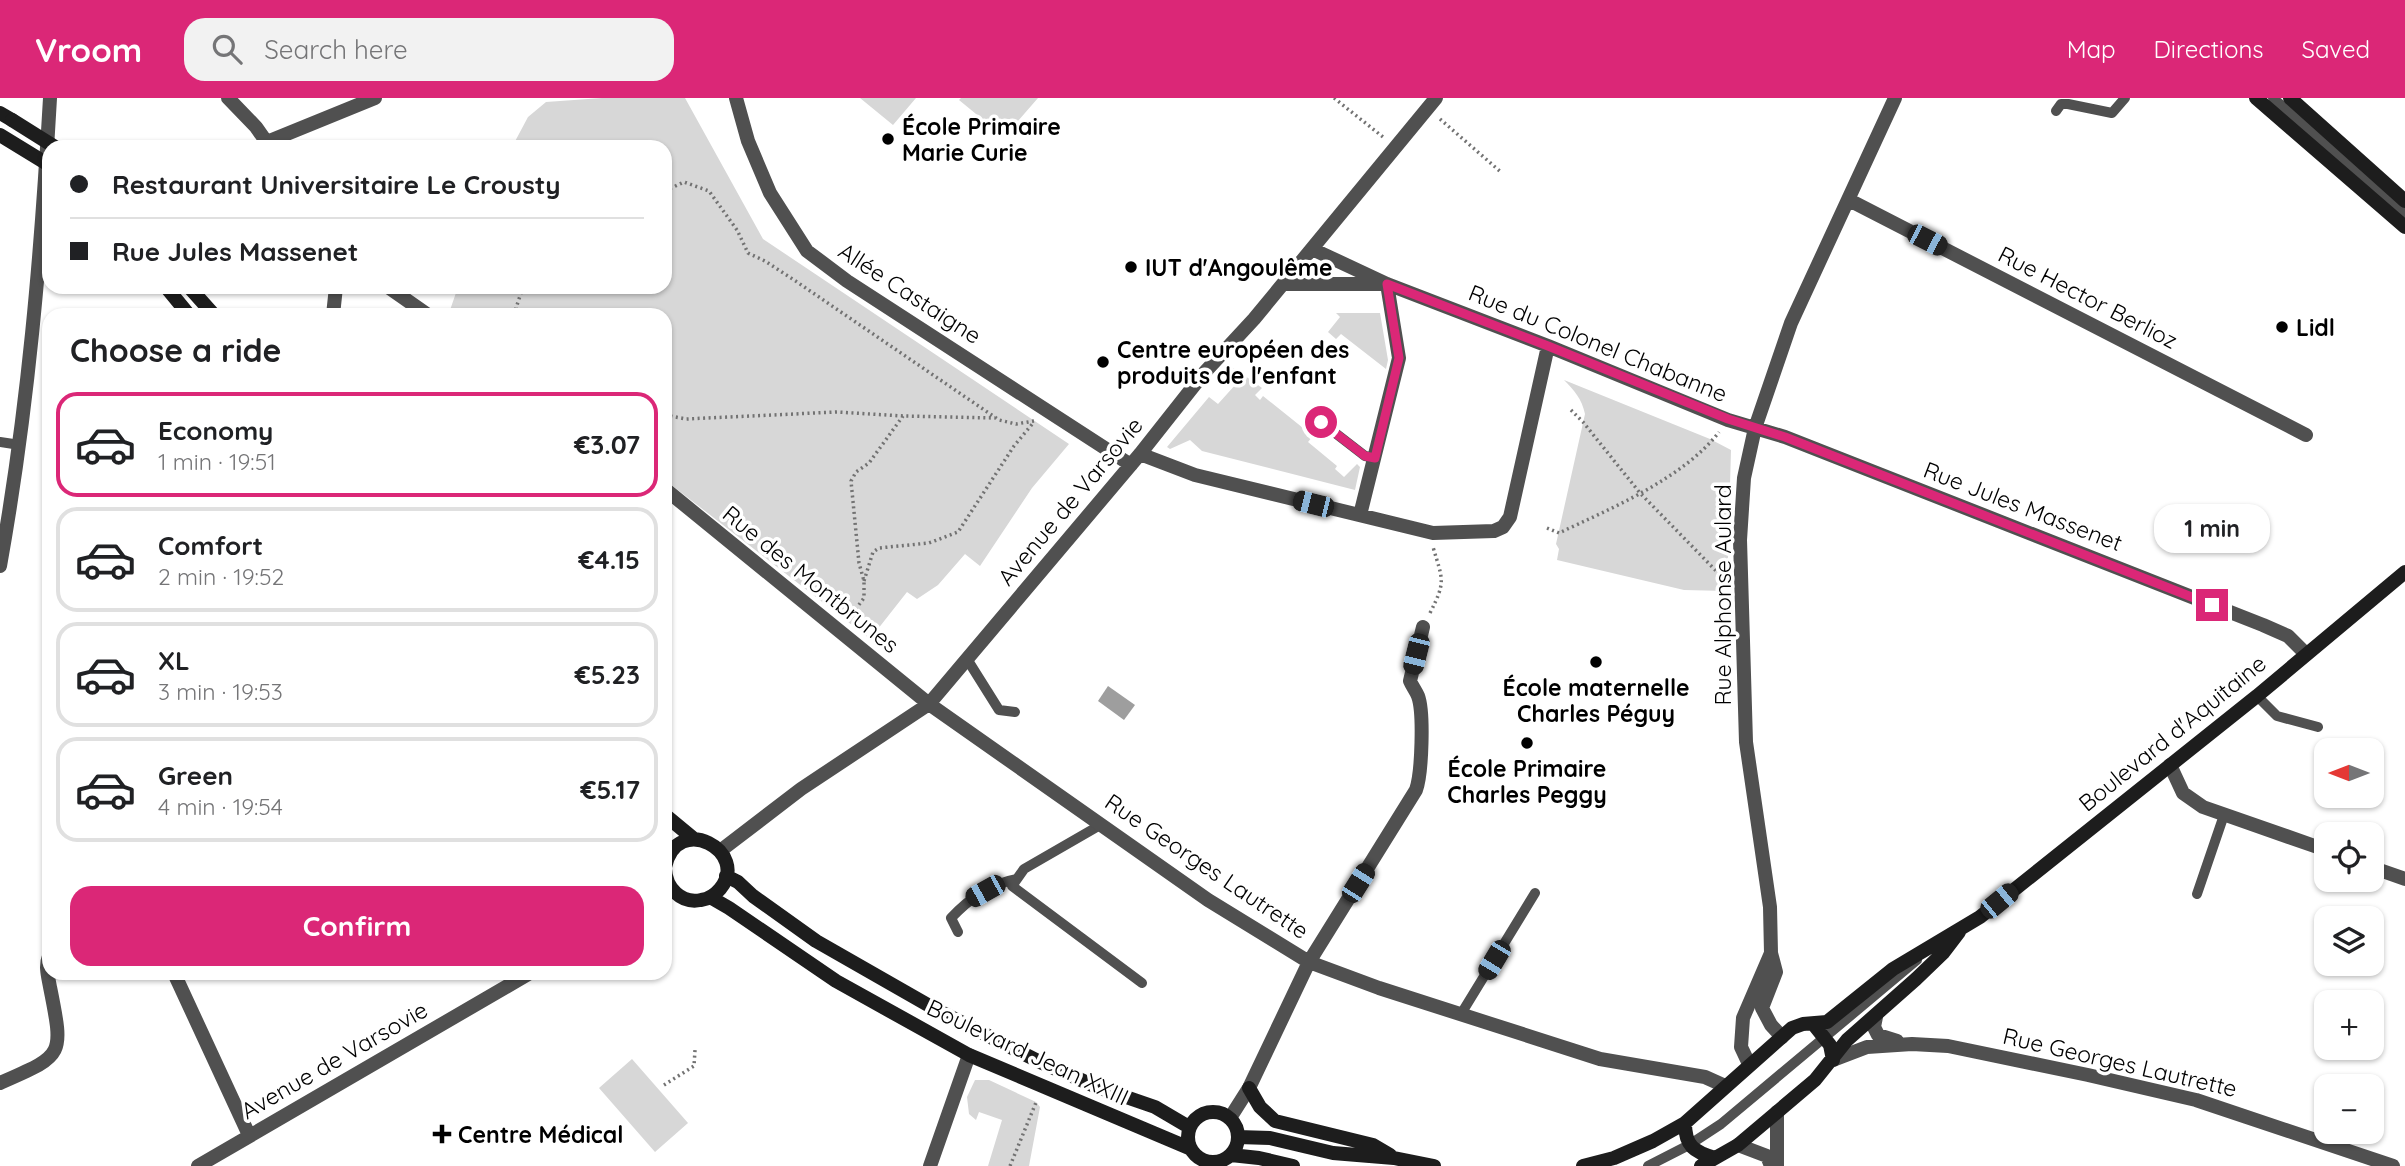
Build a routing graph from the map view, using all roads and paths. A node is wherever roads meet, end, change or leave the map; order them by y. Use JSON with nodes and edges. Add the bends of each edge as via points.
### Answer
{"nodes":[{"id":1,"x":50,"y":98,"type":"edge"},
{"id":2,"x":228,"y":98,"type":"edge"},
{"id":3,"x":375,"y":98,"type":"edge"},
{"id":4,"x":736,"y":98,"type":"edge"},
{"id":5,"x":1334,"y":98,"type":"edge"},
{"id":6,"x":1895,"y":98,"type":"edge"},
{"id":7,"x":2125,"y":98,"type":"edge"},
{"id":8,"x":2256,"y":98,"type":"edge"},
{"id":9,"x":2273,"y":98,"type":"edge"},
{"id":10,"x":2290,"y":98,"type":"edge"},
{"id":11,"x":1432,"y":104,"type":"edge"},
{"id":12,"x":2056,"y":111,"type":"dead end"},
{"id":13,"x":6,"y":116,"type":"edge"},
{"id":14,"x":0,"y":135,"type":"edge"},
{"id":15,"x":44,"y":140,"type":"edge"},
{"id":16,"x":47,"y":140,"type":"edge"},
{"id":17,"x":265,"y":140,"type":"edge"},
{"id":18,"x":280,"y":140,"type":"edge"},
{"id":19,"x":1395,"y":147,"type":"junction"},
{"id":20,"x":42,"y":161,"type":"edge"},
{"id":21,"x":1502,"y":173,"type":"dead end"},
{"id":22,"x":672,"y":188,"type":"edge"},
{"id":23,"x":2403,"y":194,"type":"edge"},
{"id":24,"x":1849,"y":200,"type":"junction"},
{"id":25,"x":2405,"y":214,"type":"edge"},
{"id":26,"x":42,"y":223,"type":"edge"},
{"id":27,"x":2405,"y":227,"type":"edge"},
{"id":28,"x":1312,"y":249,"type":"junction"},
{"id":29,"x":1283,"y":284,"type":"junction"},
{"id":30,"x":1387,"y":284,"type":"junction"},
{"id":31,"x":172,"y":294,"type":"edge"},
{"id":32,"x":195,"y":294,"type":"edge"},
{"id":33,"x":398,"y":294,"type":"edge"},
{"id":34,"x":183,"y":308,"type":"edge"},
{"id":35,"x":208,"y":308,"type":"edge"},
{"id":36,"x":418,"y":308,"type":"edge"},
{"id":37,"x":1548,"y":346,"type":"junction"},
{"id":38,"x":1044,"y":408,"type":"junction"},
{"id":39,"x":1572,"y":410,"type":"dead end"},
{"id":40,"x":672,"y":416,"type":"edge"},
{"id":41,"x":903,"y":416,"type":"junction"},
{"id":42,"x":996,"y":418,"type":"junction"},
{"id":43,"x":1728,"y":419,"type":"junction"},
{"id":44,"x":1035,"y":421,"type":"junction"},
{"id":45,"x":1321,"y":422,"type":"dead end"},
{"id":46,"x":1755,"y":428,"type":"junction"},
{"id":47,"x":2306,"y":435,"type":"dead end"},
{"id":48,"x":0,"y":442,"type":"edge"},
{"id":49,"x":20,"y":445,"type":"junction"},
{"id":50,"x":1375,"y":458,"type":"junction"},
{"id":51,"x":1136,"y":460,"type":"junction"},
{"id":52,"x":1640,"y":493,"type":"junction"},
{"id":53,"x":672,"y":495,"type":"edge"},
{"id":54,"x":1360,"y":516,"type":"junction"},
{"id":55,"x":1547,"y":528,"type":"dead end"},
{"id":56,"x":1433,"y":533,"type":"junction"},
{"id":57,"x":0,"y":566,"type":"edge"},
{"id":58,"x":2405,"y":572,"type":"edge"},
{"id":59,"x":864,"y":581,"type":"junction"},
{"id":60,"x":1730,"y":586,"type":"dead end"},
{"id":61,"x":1423,"y":627,"type":"joint"},
{"id":62,"x":839,"y":631,"type":"junction"},
{"id":63,"x":2306,"y":654,"type":"junction"},
{"id":64,"x":967,"y":659,"type":"junction"},
{"id":65,"x":2257,"y":696,"type":"junction"},
{"id":66,"x":929,"y":704,"type":"junction"},
{"id":67,"x":1015,"y":712,"type":"dead end"},
{"id":68,"x":2318,"y":727,"type":"dead end"},
{"id":69,"x":2170,"y":765,"type":"junction"},
{"id":70,"x":2224,"y":815,"type":"junction"},
{"id":71,"x":672,"y":822,"type":"edge"},
{"id":72,"x":1102,"y":824,"type":"junction"},
{"id":73,"x":694,"y":839,"type":"junction"},
{"id":74,"x":2314,"y":846,"type":"edge"},
{"id":75,"x":720,"y":851,"type":"junction"},
{"id":76,"x":672,"y":852,"type":"edge"},
{"id":77,"x":2384,"y":872,"type":"edge"},
{"id":78,"x":726,"y":876,"type":"junction"},
{"id":79,"x":1017,"y":879,"type":"junction"},
{"id":80,"x":2405,"y":879,"type":"edge"},
{"id":81,"x":672,"y":890,"type":"edge"},
{"id":82,"x":1535,"y":893,"type":"dead end"},
{"id":83,"x":2197,"y":894,"type":"dead end"},
{"id":84,"x":710,"y":898,"type":"junction"},
{"id":85,"x":1965,"y":926,"type":"junction"},
{"id":86,"x":958,"y":932,"type":"dead end"},
{"id":87,"x":1936,"y":943,"type":"junction"},
{"id":88,"x":1770,"y":953,"type":"junction"},
{"id":89,"x":1309,"y":962,"type":"junction"},
{"id":90,"x":49,"y":980,"type":"edge"},
{"id":91,"x":177,"y":980,"type":"edge"},
{"id":92,"x":518,"y":980,"type":"edge"},
{"id":93,"x":1142,"y":983,"type":"dead end"},
{"id":94,"x":1461,"y":1014,"type":"junction"},
{"id":95,"x":1876,"y":1017,"type":"junction"},
{"id":96,"x":1814,"y":1024,"type":"junction"},
{"id":97,"x":1782,"y":1037,"type":"junction"},
{"id":98,"x":1912,"y":1044,"type":"junction"},
{"id":99,"x":1829,"y":1047,"type":"junction"},
{"id":100,"x":695,"y":1050,"type":"dead end"},
{"id":101,"x":969,"y":1055,"type":"junction"},
{"id":102,"x":1749,"y":1064,"type":"junction"},
{"id":103,"x":0,"y":1083,"type":"edge"},
{"id":104,"x":664,"y":1084,"type":"dead end"},
{"id":105,"x":1043,"y":1085,"type":"junction"},
{"id":106,"x":1725,"y":1086,"type":"junction"},
{"id":107,"x":1249,"y":1088,"type":"junction"},
{"id":108,"x":1777,"y":1112,"type":"junction"},
{"id":109,"x":1230,"y":1118,"type":"junction"},
{"id":110,"x":1685,"y":1123,"type":"junction"},
{"id":111,"x":1189,"y":1127,"type":"junction"},
{"id":112,"x":249,"y":1135,"type":"junction"},
{"id":113,"x":1238,"y":1137,"type":"junction"},
{"id":114,"x":1689,"y":1145,"type":"junction"},
{"id":115,"x":1738,"y":1145,"type":"junction"},
{"id":116,"x":1189,"y":1148,"type":"junction"},
{"id":117,"x":1231,"y":1155,"type":"junction"},
{"id":118,"x":1394,"y":1158,"type":"junction"},
{"id":119,"x":1715,"y":1158,"type":"junction"},
{"id":120,"x":1206,"y":1164,"type":"edge"},
{"id":121,"x":198,"y":1166,"type":"edge"},
{"id":122,"x":930,"y":1166,"type":"edge"},
{"id":123,"x":1010,"y":1166,"type":"edge"},
{"id":124,"x":1293,"y":1166,"type":"edge"},
{"id":125,"x":1434,"y":1166,"type":"edge"},
{"id":126,"x":1583,"y":1166,"type":"edge"},
{"id":127,"x":1647,"y":1166,"type":"edge"},
{"id":128,"x":1701,"y":1166,"type":"edge"},
{"id":129,"x":1771,"y":1166,"type":"edge"},
{"id":130,"x":1777,"y":1166,"type":"edge"},
{"id":131,"x":2393,"y":1166,"type":"edge"}],
"edges":[{"from":1,"to":16,"type":"street"},
{"from":2,"to":17,"type":"street"},
{"from":3,"to":18,"type":"street"},
{"from":4,"to":38,"type":"street","name":"Allée Castaigne","via":[[770,193],[807,251]]},
{"from":5,"to":19,"type":"path"},
{"from":6,"to":24,"type":"street","name":"Rue Alphonse Aulard"},
{"from":7,"to":12,"type":"lane","via":[[2112,113],[2068,104]]},
{"from":8,"to":27,"type":"main road"},
{"from":9,"to":25,"type":"lane"},
{"from":10,"to":23,"type":"main road"},
{"from":11,"to":19,"type":"street","name":"Avenue de Varsovie"},
{"from":11,"to":21,"type":"path"},
{"from":13,"to":15,"type":"main road","bridge":true},
{"from":14,"to":20,"type":"main road","bridge":true},
{"from":19,"to":28,"type":"street","name":"Avenue de Varsovie"},
{"from":22,"to":42,"type":"path","via":[[684,183],[709,191],[748,253]]},
{"from":24,"to":46,"type":"street","name":"Rue Alphonse Aulard","via":[[1791,323]]},
{"from":24,"to":47,"type":"street","name":"Rue Hector Berlioz"},
{"from":26,"to":49,"type":"street"},
{"from":28,"to":29,"type":"street","name":"Avenue de Varsovie"},
{"from":28,"to":30,"type":"street","name":"Rue du Colonel Chabanne"},
{"from":29,"to":30,"type":"street","name":"Rue du Colonel Chabanne"},
{"from":29,"to":51,"type":"street","name":"Avenue de Varsovie","via":[[1204,373]]},
{"from":30,"to":37,"type":"street","name":"Rue du Colonel Chabanne"},
{"from":30,"to":50,"type":"street","via":[[1399,358]]},
{"from":31,"to":34,"type":"main road"},
{"from":32,"to":35,"type":"main road"},
{"from":33,"to":36,"type":"street"},
{"from":37,"to":43,"type":"street","name":"Rue du Colonel Chabanne"},
{"from":37,"to":56,"type":"street","name":"Allée Castaigne","via":[[1510,517],[1493,531]]},
{"from":38,"to":44,"type":"path"},
{"from":38,"to":51,"type":"street","name":"Allée Castaigne"},
{"from":39,"to":52,"type":"path"},
{"from":40,"to":41,"type":"path","via":[[837,412]]},
{"from":41,"to":42,"type":"path"},
{"from":41,"to":59,"type":"path","via":[[851,481]]},
{"from":42,"to":44,"type":"path","via":[[1016,424]]},
{"from":43,"to":46,"type":"street","name":"Rue du Colonel Chabanne"},
{"from":43,"to":52,"type":"path","via":[[1690,461]]},
{"from":44,"to":59,"type":"path","via":[[958,532],[929,543],[879,548],[873,552]]},
{"from":45,"to":50,"type":"lane","via":[[1365,456]]},
{"from":46,"to":63,"type":"street","name":"Rue Jules Massenet","via":[[2263,625],[2288,636]]},
{"from":46,"to":88,"type":"street","name":"Rue Alphonse Aulard","via":[[1741,507],[1743,650],[1746,742],[1770,907]]},
{"from":48,"to":49,"type":"lane"},
{"from":49,"to":57,"type":"street"},
{"from":50,"to":54,"type":"street"},
{"from":51,"to":54,"type":"street","name":"Allée Castaigne"},
{"from":51,"to":64,"type":"street","name":"Avenue de Varsovie"},
{"from":52,"to":55,"type":"path","via":[[1559,533]]},
{"from":52,"to":60,"type":"path"},
{"from":53,"to":62,"type":"street","name":"Rue des Montbrunes"},
{"from":54,"to":56,"type":"street","name":"Allée Castaigne"},
{"from":56,"to":61,"type":"path","via":[[1442,584]]},
{"from":58,"to":63,"type":"main road","name":"Boulevard d'Aquitaine"},
{"from":59,"to":62,"type":"path","via":[[864,598]]},
{"from":61,"to":89,"type":"street","via":[[1410,681],[1419,698],[1421,753],[1416,790]]},
{"from":62,"to":66,"type":"street","name":"Rue des Montbrunes"},
{"from":63,"to":65,"type":"main road","name":"Boulevard d'Aquitaine"},
{"from":64,"to":66,"type":"street","name":"Avenue de Varsovie"},
{"from":64,"to":67,"type":"lane","via":[[999,710]]},
{"from":65,"to":68,"type":"lane","via":[[2277,716]]},
{"from":65,"to":69,"type":"main road","name":"Boulevard d'Aquitaine"},
{"from":66,"to":72,"type":"street","name":"Rue Georges Lautrette"},
{"from":66,"to":75,"type":"street","name":"Avenue de Varsovie","via":[[801,789]]},
{"from":69,"to":70,"type":"street","via":[[2183,793]]},
{"from":69,"to":85,"type":"main road","name":"Boulevard d'Aquitaine"},
{"from":70,"to":74,"type":"street"},
{"from":70,"to":83,"type":"lane"},
{"from":71,"to":73,"type":"main road"},
{"from":72,"to":79,"type":"lane","via":[[1024,869]]},
{"from":72,"to":89,"type":"street","name":"Rue Georges Lautrette","via":[[1208,900]]},
{"from":73,"to":75,"type":"main road"},
{"from":73,"to":76,"type":"main road","via":[[677,845]]},
{"from":75,"to":78,"type":"main road"},
{"from":77,"to":80,"type":"street"},
{"from":78,"to":84,"type":"main road"},
{"from":78,"to":111,"type":"main road","name":"Boulevard Jean XXIII","via":[[816,940],[935,1009],[1038,1061],[1154,1107]]},
{"from":79,"to":86,"type":"lane","via":[[1001,882],[969,900],[951,918]]},
{"from":79,"to":93,"type":"lane","via":[[1012,886]]},
{"from":81,"to":84,"type":"main road","via":[[682,898]]},
{"from":82,"to":94,"type":"lane"},
{"from":84,"to":101,"type":"main road","name":"Boulevard Jean XXIII","via":[[836,981]]},
{"from":85,"to":87,"type":"main road","name":"Boulevard d'Aquitaine"},
{"from":85,"to":95,"type":"main road","name":"Boulevard d'Aquitaine"},
{"from":87,"to":96,"type":"main road","name":"Boulevard d'Aquitaine","via":[[1893,968],[1826,1022]]},
{"from":87,"to":99,"type":"lane"},
{"from":88,"to":97,"type":"street","name":"Rue Alphonse Aulard","via":[[1776,972],[1762,1008]]},
{"from":88,"to":102,"type":"street","name":"Rue Alphonse Aulard","via":[[1742,1018],[1741,1047]]},
{"from":89,"to":94,"type":"street","name":"Rue Georges Lautrette"},
{"from":89,"to":107,"type":"street"},
{"from":90,"to":103,"type":"street","via":[[59,1030],[56,1051],[44,1064]]},
{"from":91,"to":112,"type":"street"},
{"from":92,"to":112,"type":"street","name":"Avenue de Varsovie"},
{"from":94,"to":106,"type":"street","name":"Rue Georges Lautrette","via":[[1600,1059],[1705,1077]]},
{"from":95,"to":98,"type":"street","name":"Rue Georges Lautrette","via":[[1878,1035]]},
{"from":95,"to":99,"type":"main road","name":"Boulevard d'Aquitaine","via":[[1847,1040]]},
{"from":96,"to":97,"type":"main road","name":"Boulevard d'Aquitaine","via":[[1792,1028]]},
{"from":96,"to":99,"type":"main road"},
{"from":97,"to":102,"type":"main road","name":"Boulevard d'Aquitaine"},
{"from":98,"to":99,"type":"street","name":"Rue Georges Lautrette"},
{"from":98,"to":131,"type":"street","name":"Rue Georges Lautrette","via":[[1948,1046],[2196,1100]]},
{"from":99,"to":108,"type":"main road","name":"Boulevard d'Aquitaine","via":[[1815,1080]]},
{"from":99,"to":114,"type":"lane","via":[[1805,1053]]},
{"from":100,"to":104,"type":"path","via":[[694,1066]]},
{"from":101,"to":105,"type":"main road","name":"Boulevard Jean XXIII"},
{"from":101,"to":122,"type":"street"},
{"from":102,"to":106,"type":"main road","name":"Boulevard d'Aquitaine"},
{"from":105,"to":116,"type":"main road","name":"Boulevard Jean XXIII"},
{"from":105,"to":123,"type":"path"},
{"from":106,"to":110,"type":"main road","name":"Boulevard d'Aquitaine"},
{"from":107,"to":109,"type":"street"},
{"from":107,"to":118,"type":"main road","via":[[1275,1121],[1373,1145]]},
{"from":108,"to":115,"type":"main road","name":"Boulevard d'Aquitaine"},
{"from":108,"to":130,"type":"street"},
{"from":109,"to":111,"type":"main road","via":[[1207,1112]]},
{"from":109,"to":113,"type":"main road"},
{"from":110,"to":114,"type":"main road"},
{"from":110,"to":126,"type":"main road","via":[[1614,1158]]},
{"from":111,"to":116,"type":"main road"},
{"from":112,"to":121,"type":"street","name":"Avenue de Varsovie"},
{"from":113,"to":117,"type":"main road"},
{"from":113,"to":118,"type":"main road"},
{"from":114,"to":119,"type":"main road"},
{"from":114,"to":127,"type":"lane"},
{"from":115,"to":119,"type":"main road","name":"Boulevard d'Aquitaine"},
{"from":115,"to":129,"type":"street","via":[[1767,1156]]},
{"from":116,"to":120,"type":"main road"},
{"from":117,"to":120,"type":"main road"},
{"from":117,"to":124,"type":"main road"},
{"from":118,"to":125,"type":"main road"},
{"from":119,"to":128,"type":"main road"}]}
